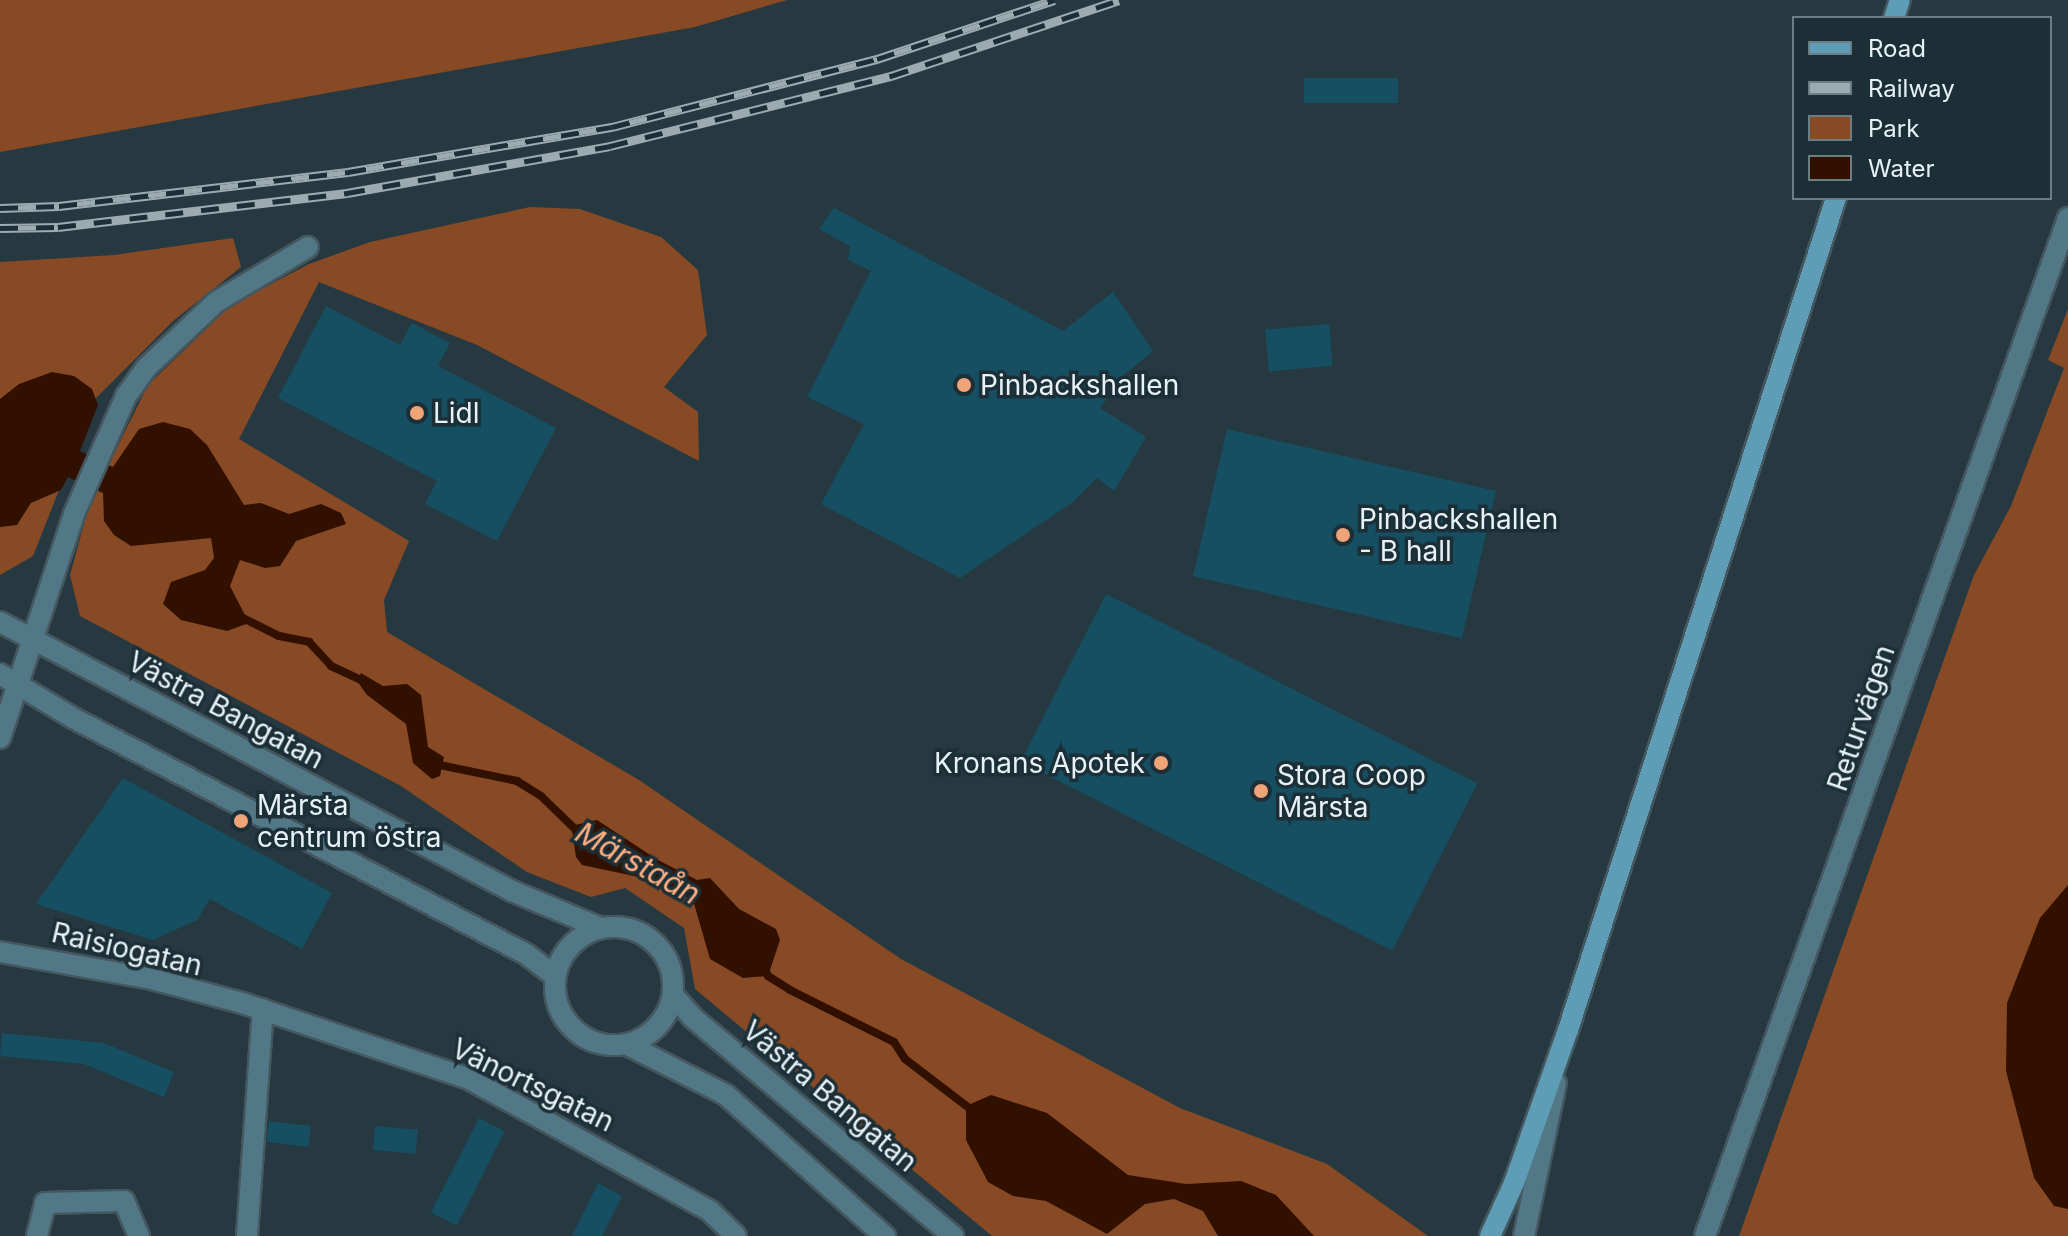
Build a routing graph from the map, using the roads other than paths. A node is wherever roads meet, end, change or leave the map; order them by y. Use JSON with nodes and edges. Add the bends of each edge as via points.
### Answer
{"nodes":[{"id":1,"x":1835,"y":200,"type":"edge"},
{"id":2,"x":2068,"y":218,"type":"edge"},
{"id":3,"x":308,"y":247,"type":"dead end"},
{"id":4,"x":0,"y":622,"type":"edge"},
{"id":5,"x":33,"y":636,"type":"junction"},
{"id":6,"x":0,"y":674,"type":"edge"},
{"id":7,"x":19,"y":684,"type":"junction"},
{"id":8,"x":0,"y":738,"type":"edge"},
{"id":9,"x":601,"y":928,"type":"junction"},
{"id":10,"x":0,"y":952,"type":"edge"},
{"id":11,"x":555,"y":976,"type":"junction"},
{"id":12,"x":674,"y":996,"type":"junction"},
{"id":13,"x":242,"y":1003,"type":"joint"},
{"id":14,"x":263,"y":1010,"type":"junction"},
{"id":15,"x":1568,"y":1030,"type":"junction"},
{"id":16,"x":628,"y":1045,"type":"junction"},
{"id":17,"x":1514,"y":1183,"type":"junction"},
{"id":18,"x":37,"y":1236,"type":"edge"},
{"id":19,"x":139,"y":1236,"type":"edge"},
{"id":20,"x":247,"y":1236,"type":"edge"},
{"id":21,"x":736,"y":1236,"type":"edge"},
{"id":22,"x":885,"y":1236,"type":"edge"},
{"id":23,"x":953,"y":1236,"type":"edge"},
{"id":24,"x":1490,"y":1236,"type":"edge"},
{"id":25,"x":1503,"y":1236,"type":"edge"},
{"id":26,"x":1524,"y":1236,"type":"edge"},
{"id":27,"x":1705,"y":1236,"type":"edge"}],
"edges":[{"from":1,"to":15,"type":"main road"},
{"from":2,"to":27,"type":"street","name":"Returvägen"},
{"from":3,"to":5,"type":"street","via":[[216,302],[146,368],[99,455]]},
{"from":4,"to":5,"type":"street","name":"Västra Bangatan"},
{"from":5,"to":7,"type":"street"},
{"from":5,"to":9,"type":"street","name":"Västra Bangatan","via":[[512,891]]},
{"from":6,"to":7,"type":"street"},
{"from":7,"to":8,"type":"street"},
{"from":7,"to":11,"type":"street","via":[[75,719],[526,954]]},
{"from":9,"to":11,"type":"street","via":[[579,937],[563,954]]},
{"from":9,"to":12,"type":"street","name":"Västra Bangatan","via":[[624,927],[646,935],[663,951],[673,972]]},
{"from":10,"to":13,"type":"street","name":"Raisiogatan","via":[[135,975]]},
{"from":11,"to":16,"type":"street","via":[[556,1000],[566,1021],[583,1037],[605,1046]]},
{"from":12,"to":16,"type":"street","via":[[666,1018],[649,1035]]},
{"from":12,"to":23,"type":"street","name":"Västra Bangatan","via":[[692,1017]]},
{"from":13,"to":14,"type":"street","name":"Vänortsgatan"},
{"from":14,"to":20,"type":"street"},
{"from":14,"to":21,"type":"street","name":"Vänortsgatan","via":[[469,1079],[710,1211]]},
{"from":15,"to":17,"type":"main road"},
{"from":15,"to":26,"type":"street"},
{"from":16,"to":22,"type":"street","via":[[726,1095]]},
{"from":17,"to":24,"type":"main road"},
{"from":17,"to":25,"type":"main road"},
{"from":18,"to":19,"type":"street","via":[[45,1203],[124,1201]]}]}
